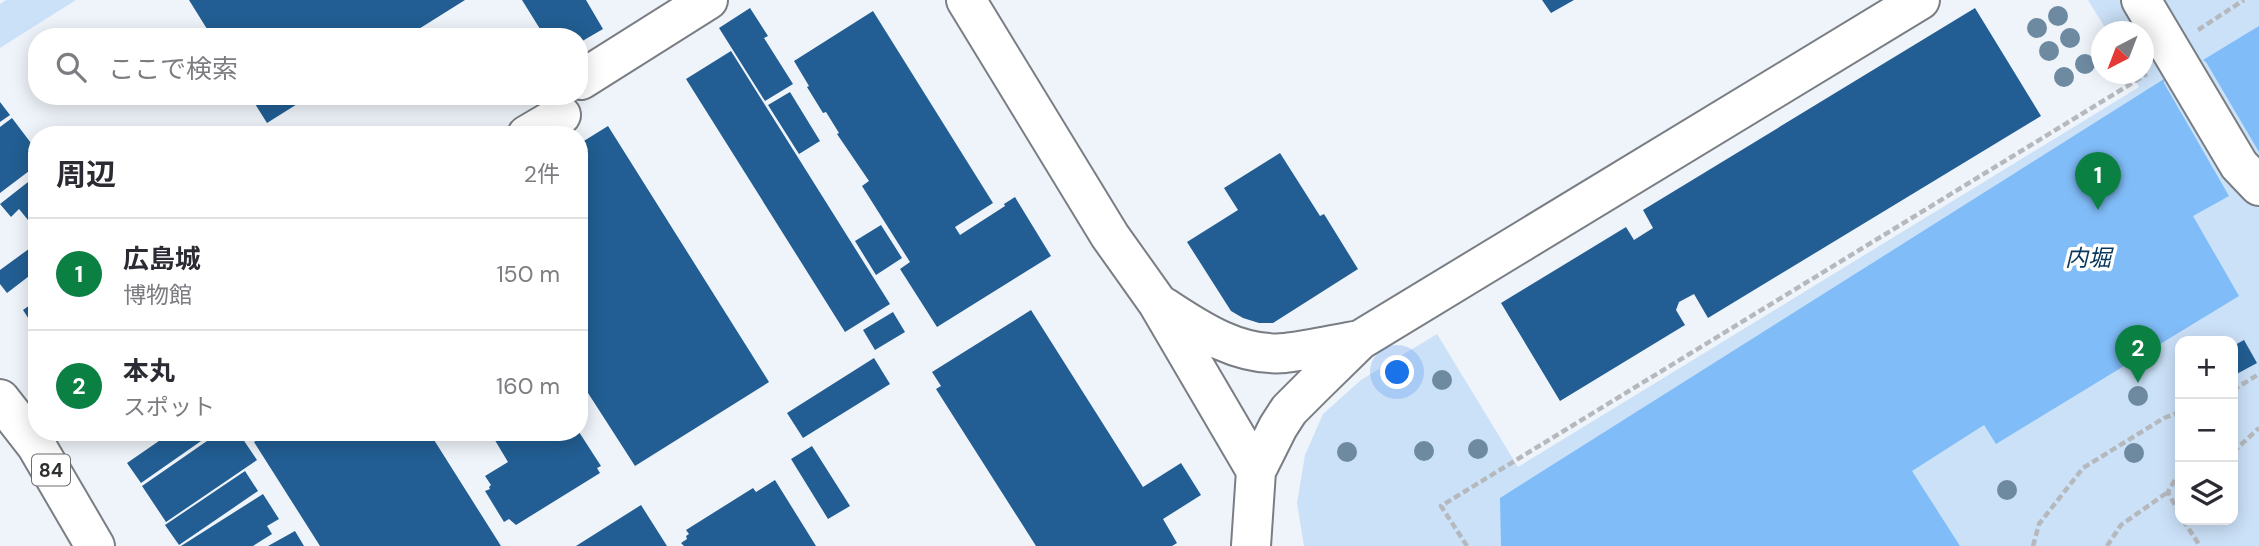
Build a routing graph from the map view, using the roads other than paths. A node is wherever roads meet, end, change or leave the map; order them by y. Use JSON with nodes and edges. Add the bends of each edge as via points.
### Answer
{"nodes":[{"id":1,"x":708,"y":0,"type":"edge"},
{"id":2,"x":965,"y":0,"type":"edge"},
{"id":3,"x":1920,"y":0,"type":"edge"},
{"id":4,"x":2141,"y":0,"type":"edge"},
{"id":5,"x":588,"y":76,"type":"edge"},
{"id":6,"x":561,"y":115,"type":"dead end"},
{"id":7,"x":542,"y":126,"type":"edge"},
{"id":8,"x":2259,"y":186,"type":"edge"},
{"id":9,"x":1157,"y":302,"type":"junction"},
{"id":10,"x":1360,"y":340,"type":"junction"},
{"id":11,"x":0,"y":399,"type":"edge"},
{"id":12,"x":28,"y":435,"type":"edge"},
{"id":13,"x":33,"y":441,"type":"edge"},
{"id":14,"x":1256,"y":471,"type":"junction"},
{"id":15,"x":95,"y":546,"type":"edge"},
{"id":16,"x":1251,"y":546,"type":"edge"}],
"edges":[{"from":1,"to":5,"type":"street"},
{"from":2,"to":9,"type":"street","via":[[1110,236]]},
{"from":3,"to":10,"type":"street"},
{"from":4,"to":8,"type":"street","via":[[2239,164]]},
{"from":6,"to":7,"type":"street"},
{"from":9,"to":10,"type":"street","via":[[1199,331],[1252,350],[1282,353]]},
{"from":9,"to":14,"type":"street"},
{"from":10,"to":14,"type":"street","via":[[1289,410]]},
{"from":11,"to":12,"type":"street","number":"84"},
{"from":13,"to":15,"type":"street","number":"84"},
{"from":14,"to":16,"type":"street"}]}
